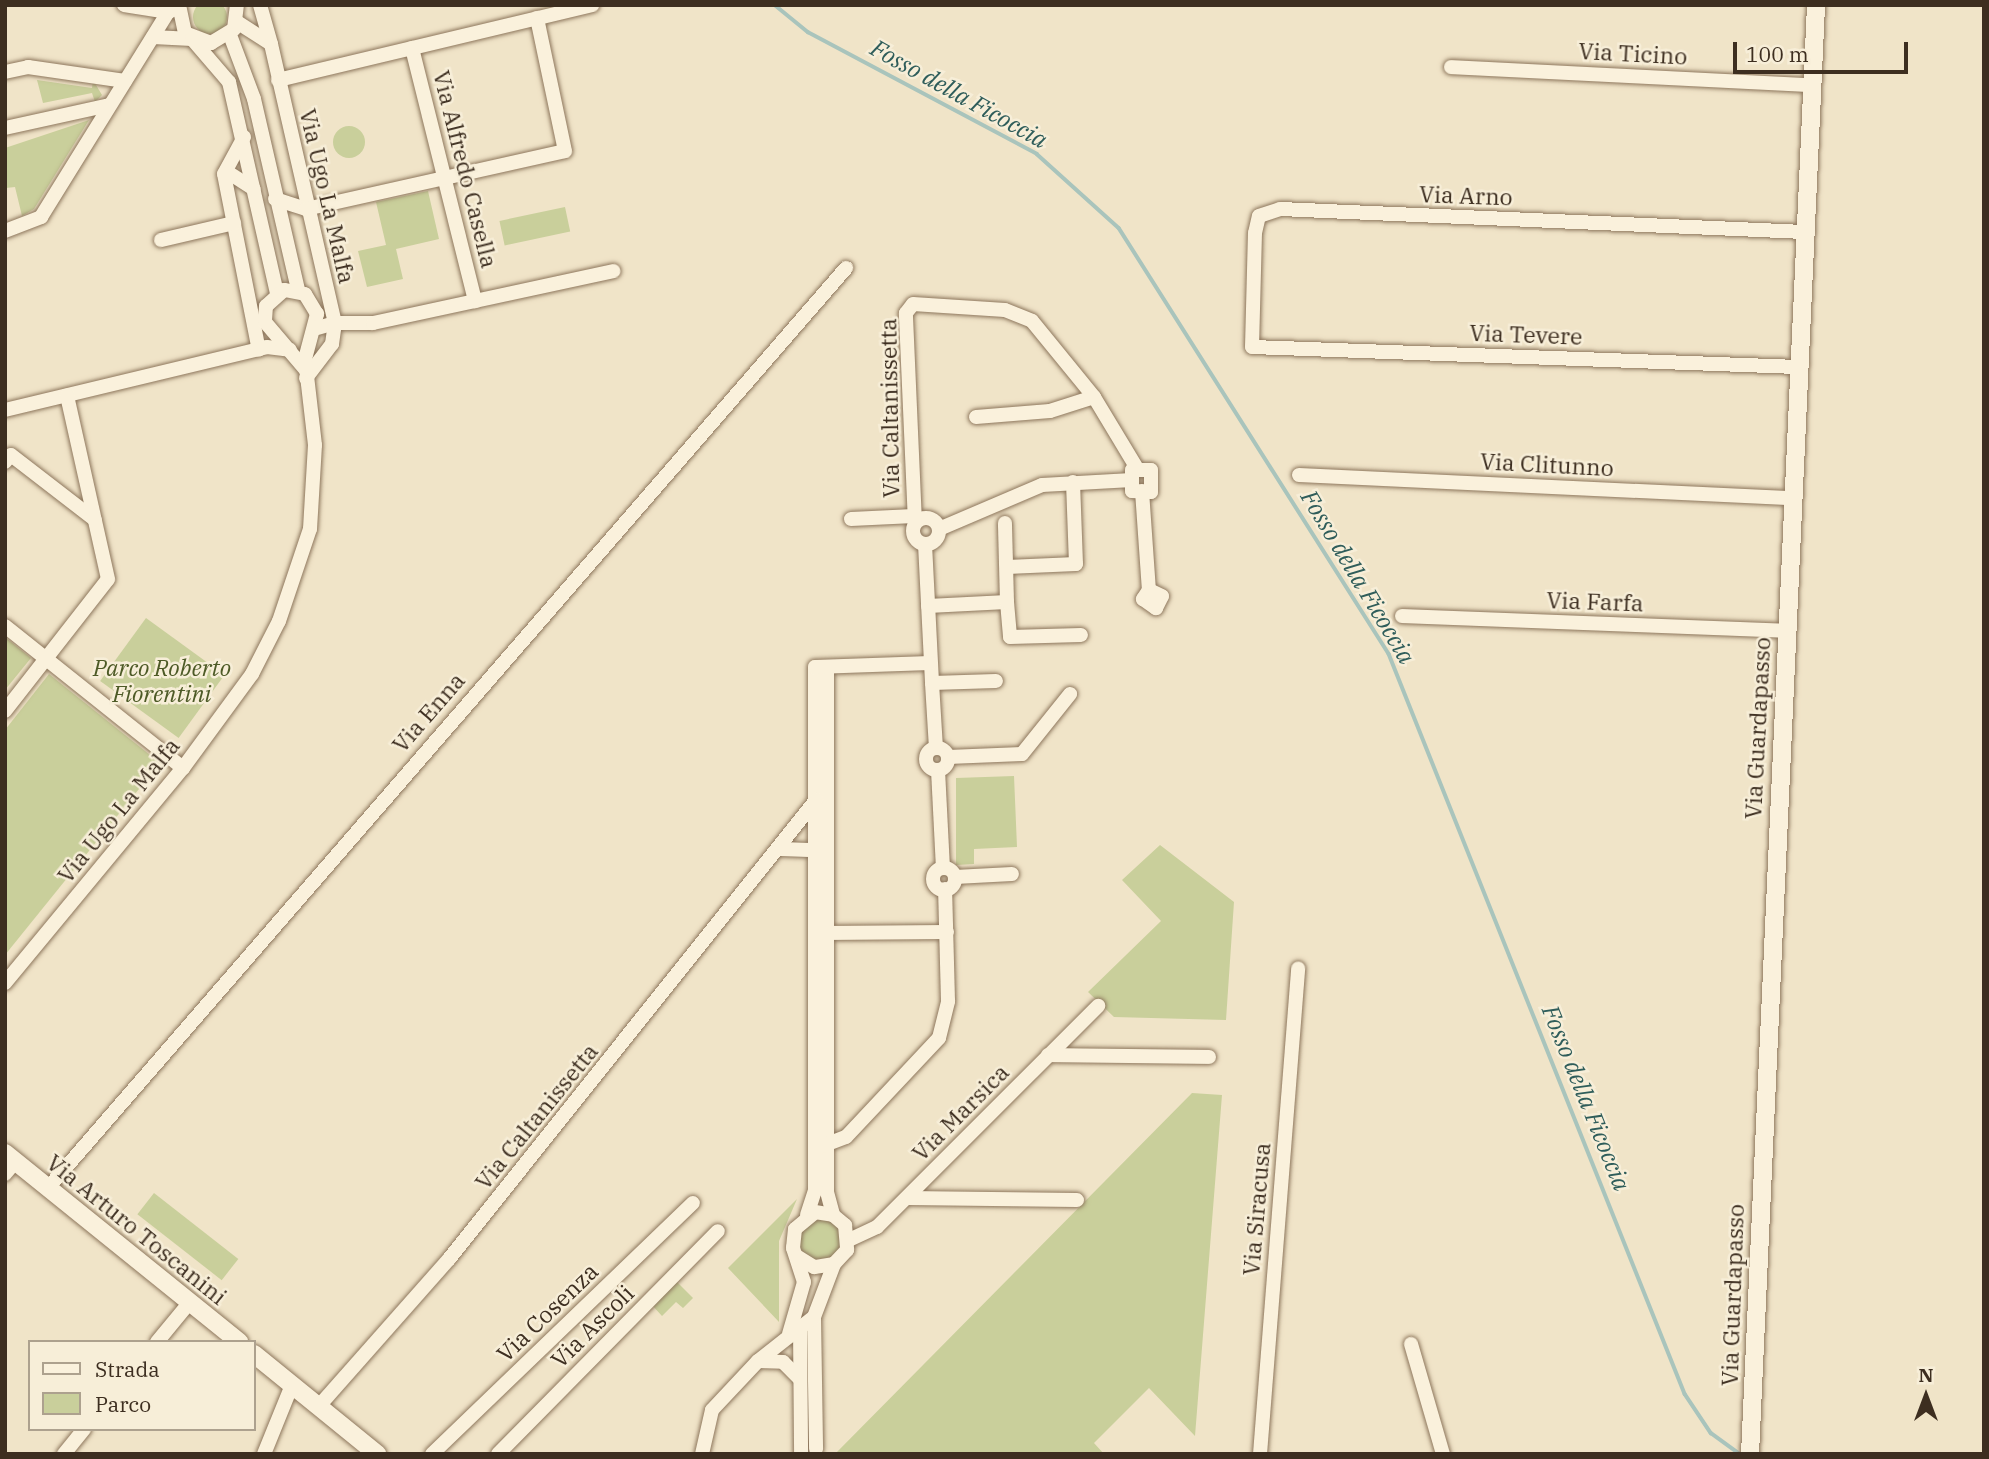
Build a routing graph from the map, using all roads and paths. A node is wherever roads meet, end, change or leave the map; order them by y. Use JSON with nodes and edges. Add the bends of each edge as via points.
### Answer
{"nodes":[{"id":1,"x":124,"y":5,"type":"edge"},
{"id":2,"x":260,"y":5,"type":"edge"},
{"id":3,"x":592,"y":5,"type":"edge"},
{"id":4,"x":1816,"y":5,"type":"edge"},
{"id":5,"x":238,"y":6,"type":"edge"},
{"id":6,"x":175,"y":9,"type":"edge"},
{"id":7,"x":537,"y":18,"type":"junction"},
{"id":8,"x":233,"y":28,"type":"junction"},
{"id":9,"x":153,"y":37,"type":"junction"},
{"id":10,"x":192,"y":39,"type":"junction"},
{"id":11,"x":271,"y":44,"type":"junction"},
{"id":12,"x":412,"y":48,"type":"junction"},
{"id":13,"x":1451,"y":67,"type":"dead end"},
{"id":14,"x":5,"y":72,"type":"edge"},
{"id":15,"x":278,"y":79,"type":"junction"},
{"id":16,"x":125,"y":81,"type":"junction"},
{"id":17,"x":1812,"y":85,"type":"junction"},
{"id":18,"x":110,"y":105,"type":"junction"},
{"id":19,"x":5,"y":128,"type":"edge"},
{"id":20,"x":244,"y":137,"type":"junction"},
{"id":21,"x":226,"y":171,"type":"junction"},
{"id":22,"x":445,"y":179,"type":"junction"},
{"id":23,"x":254,"y":189,"type":"junction"},
{"id":24,"x":275,"y":198,"type":"junction"},
{"id":25,"x":306,"y":209,"type":"junction"},
{"id":26,"x":234,"y":223,"type":"junction"},
{"id":27,"x":5,"y":231,"type":"edge"},
{"id":28,"x":1805,"y":232,"type":"junction"},
{"id":29,"x":161,"y":240,"type":"dead end"},
{"id":30,"x":846,"y":268,"type":"dead end"},
{"id":31,"x":613,"y":271,"type":"dead end"},
{"id":32,"x":298,"y":290,"type":"junction"},
{"id":33,"x":277,"y":293,"type":"junction"},
{"id":34,"x":475,"y":301,"type":"junction"},
{"id":35,"x":335,"y":323,"type":"junction"},
{"id":36,"x":312,"y":332,"type":"junction"},
{"id":37,"x":270,"y":343,"type":"junction"},
{"id":38,"x":1252,"y":347,"type":"joint"},
{"id":39,"x":303,"y":367,"type":"junction"},
{"id":40,"x":1798,"y":367,"type":"junction"},
{"id":41,"x":67,"y":396,"type":"junction"},
{"id":42,"x":1094,"y":397,"type":"junction"},
{"id":43,"x":6,"y":410,"type":"edge"},
{"id":44,"x":976,"y":417,"type":"dead end"},
{"id":45,"x":5,"y":462,"type":"edge"},
{"id":46,"x":1135,"y":475,"type":"junction"},
{"id":47,"x":1299,"y":475,"type":"dead end"},
{"id":48,"x":1073,"y":482,"type":"junction"},
{"id":49,"x":1142,"y":491,"type":"junction"},
{"id":50,"x":1792,"y":498,"type":"junction"},
{"id":51,"x":851,"y":519,"type":"dead end"},
{"id":52,"x":95,"y":520,"type":"junction"},
{"id":53,"x":915,"y":520,"type":"junction"},
{"id":54,"x":1005,"y":523,"type":"dead end"},
{"id":55,"x":939,"y":529,"type":"junction"},
{"id":56,"x":925,"y":544,"type":"junction"},
{"id":57,"x":1007,"y":567,"type":"junction"},
{"id":58,"x":1149,"y":590,"type":"dead end"},
{"id":59,"x":1007,"y":602,"type":"junction"},
{"id":60,"x":928,"y":606,"type":"junction"},
{"id":61,"x":1402,"y":616,"type":"dead end"},
{"id":62,"x":5,"y":626,"type":"edge"},
{"id":63,"x":1786,"y":631,"type":"junction"},
{"id":64,"x":1081,"y":635,"type":"dead end"},
{"id":65,"x":47,"y":657,"type":"junction"},
{"id":66,"x":930,"y":663,"type":"junction"},
{"id":67,"x":821,"y":667,"type":"junction"},
{"id":68,"x":996,"y":681,"type":"dead end"},
{"id":69,"x":932,"y":683,"type":"junction"},
{"id":70,"x":1070,"y":694,"type":"dead end"},
{"id":71,"x":5,"y":711,"type":"edge"},
{"id":72,"x":942,"y":752,"type":"junction"},
{"id":73,"x":183,"y":768,"type":"junction"},
{"id":74,"x":817,"y":800,"type":"junction"},
{"id":75,"x":781,"y":849,"type":"junction"},
{"id":76,"x":817,"y":850,"type":"junction"},
{"id":77,"x":949,"y":872,"type":"junction"},
{"id":78,"x":1012,"y":874,"type":"dead end"},
{"id":79,"x":947,"y":932,"type":"junction"},
{"id":80,"x":824,"y":933,"type":"junction"},
{"id":81,"x":1298,"y":968,"type":"dead end"},
{"id":82,"x":5,"y":983,"type":"edge"},
{"id":83,"x":1098,"y":1006,"type":"dead end"},
{"id":84,"x":1048,"y":1055,"type":"junction"},
{"id":85,"x":1209,"y":1057,"type":"dead end"},
{"id":86,"x":821,"y":1147,"type":"junction"},
{"id":87,"x":9,"y":1163,"type":"edge"},
{"id":88,"x":48,"y":1188,"type":"junction"},
{"id":89,"x":906,"y":1198,"type":"junction"},
{"id":90,"x":1077,"y":1200,"type":"dead end"},
{"id":91,"x":693,"y":1203,"type":"dead end"},
{"id":92,"x":807,"y":1215,"type":"junction"},
{"id":93,"x":834,"y":1215,"type":"junction"},
{"id":94,"x":718,"y":1231,"type":"dead end"},
{"id":95,"x":849,"y":1240,"type":"junction"},
{"id":96,"x":798,"y":1257,"type":"junction"},
{"id":97,"x":834,"y":1264,"type":"junction"},
{"id":98,"x":190,"y":1303,"type":"junction"},
{"id":99,"x":814,"y":1317,"type":"junction"},
{"id":100,"x":795,"y":1331,"type":"junction"},
{"id":101,"x":159,"y":1340,"type":"edge"},
{"id":102,"x":236,"y":1340,"type":"edge"},
{"id":103,"x":1411,"y":1344,"type":"dead end"},
{"id":104,"x":256,"y":1356,"type":"edge"},
{"id":105,"x":758,"y":1361,"type":"junction"},
{"id":106,"x":800,"y":1380,"type":"junction"},
{"id":107,"x":292,"y":1385,"type":"junction"},
{"id":108,"x":318,"y":1406,"type":"junction"},
{"id":109,"x":800,"y":1425,"type":"junction"},
{"id":110,"x":816,"y":1425,"type":"junction"},
{"id":111,"x":83,"y":1431,"type":"edge"},
{"id":112,"x":1750,"y":1445,"type":"edge"},
{"id":113,"x":816,"y":1449,"type":"dead end"},
{"id":114,"x":370,"y":1452,"type":"edge"},
{"id":115,"x":64,"y":1454,"type":"edge"},
{"id":116,"x":264,"y":1454,"type":"edge"},
{"id":117,"x":432,"y":1454,"type":"edge"},
{"id":118,"x":498,"y":1454,"type":"edge"},
{"id":119,"x":702,"y":1454,"type":"edge"},
{"id":120,"x":801,"y":1454,"type":"edge"},
{"id":121,"x":1260,"y":1454,"type":"edge"},
{"id":122,"x":1443,"y":1454,"type":"edge"}],
"edges":[{"from":1,"to":6,"type":"street"},
{"from":2,"to":11,"type":"street","name":"Via Ugo La Malfa"},
{"from":3,"to":7,"type":"street"},
{"from":4,"to":17,"type":"street","name":"Via Guardapasso"},
{"from":5,"to":8,"type":"street"},
{"from":6,"to":9,"type":"street"},
{"from":6,"to":10,"type":"street","via":[[180,26]]},
{"from":7,"to":12,"type":"street"},
{"from":7,"to":22,"type":"street","via":[[565,151]]},
{"from":8,"to":10,"type":"street","via":[[211,43]]},
{"from":8,"to":11,"type":"street"},
{"from":8,"to":24,"type":"street","name":"Via Ugo La Malfa"},
{"from":9,"to":10,"type":"street"},
{"from":9,"to":16,"type":"street"},
{"from":10,"to":20,"type":"street","via":[[214,58],[233,89]]},
{"from":11,"to":15,"type":"street","name":"Via Ugo La Malfa"},
{"from":12,"to":15,"type":"street"},
{"from":12,"to":22,"type":"street","name":"Via Alfredo Casella"},
{"from":13,"to":17,"type":"street","name":"Via Ticino"},
{"from":14,"to":16,"type":"street","via":[[28,67]]},
{"from":15,"to":25,"type":"street","name":"Via Ugo La Malfa"},
{"from":16,"to":18,"type":"street"},
{"from":17,"to":28,"type":"street","name":"Via Guardapasso"},
{"from":18,"to":19,"type":"street"},
{"from":18,"to":27,"type":"street","via":[[41,217]]},
{"from":20,"to":21,"type":"street"},
{"from":20,"to":23,"type":"street"},
{"from":21,"to":23,"type":"street"},
{"from":21,"to":26,"type":"street"},
{"from":22,"to":25,"type":"street"},
{"from":22,"to":34,"type":"street","name":"Via Alfredo Casella"},
{"from":23,"to":33,"type":"street"},
{"from":24,"to":25,"type":"street"},
{"from":24,"to":32,"type":"street","name":"Via Ugo La Malfa"},
{"from":25,"to":35,"type":"street","name":"Via Ugo La Malfa"},
{"from":26,"to":29,"type":"street"},
{"from":26,"to":37,"type":"street"},
{"from":28,"to":38,"type":"street","name":"Via Arno","via":[[1272,210],[1256,220]]},
{"from":28,"to":40,"type":"street","name":"Via Guardapasso"},
{"from":30,"to":88,"type":"street","name":"Via Enna"},
{"from":31,"to":34,"type":"street"},
{"from":32,"to":33,"type":"street"},
{"from":32,"to":36,"type":"street","name":"Via Ugo La Malfa","via":[[315,306]]},
{"from":33,"to":37,"type":"street","via":[[264,314]]},
{"from":34,"to":35,"type":"street","via":[[370,323]]},
{"from":35,"to":36,"type":"street"},
{"from":35,"to":39,"type":"street","via":[[330,348]]},
{"from":36,"to":37,"type":"street"},
{"from":36,"to":39,"type":"street","name":"Via Ugo La Malfa"},
{"from":37,"to":39,"type":"street"},
{"from":37,"to":41,"type":"street"},
{"from":38,"to":40,"type":"street","name":"Via Tevere"},
{"from":39,"to":73,"type":"street","name":"Via Ugo La Malfa","via":[[314,483],[294,588],[252,674]]},
{"from":40,"to":50,"type":"street","name":"Via Guardapasso"},
{"from":41,"to":43,"type":"street"},
{"from":41,"to":52,"type":"street"},
{"from":42,"to":44,"type":"street","via":[[1050,411]]},
{"from":42,"to":46,"type":"street","name":"Via Caltanissetta"},
{"from":42,"to":53,"type":"street","name":"Via Caltanissetta","via":[[1025,317],[908,307]]},
{"from":45,"to":52,"type":"street","via":[[11,455]]},
{"from":46,"to":48,"type":"street"},
{"from":46,"to":49,"type":"street","via":[[1132,491]]},
{"from":46,"to":49,"type":"street","via":[[1151,470],[1151,492]]},
{"from":47,"to":50,"type":"street","name":"Via Clitunno"},
{"from":48,"to":55,"type":"street","via":[[1025,490],[967,522]]},
{"from":48,"to":57,"type":"street","via":[[1076,565]]},
{"from":49,"to":58,"type":"street"},
{"from":50,"to":63,"type":"street","name":"Via Guardapasso"},
{"from":51,"to":53,"type":"street"},
{"from":52,"to":65,"type":"street","via":[[108,579]]},
{"from":53,"to":55,"type":"street","via":[[931,518]]},
{"from":53,"to":56,"type":"street","via":[[914,537]]},
{"from":54,"to":57,"type":"street"},
{"from":55,"to":56,"type":"street"},
{"from":56,"to":60,"type":"street"},
{"from":57,"to":59,"type":"street"},
{"from":59,"to":60,"type":"street"},
{"from":59,"to":64,"type":"street","via":[[1010,637]]},
{"from":60,"to":66,"type":"street"},
{"from":61,"to":63,"type":"street","name":"Via Farfa"},
{"from":62,"to":65,"type":"street"},
{"from":63,"to":112,"type":"street","name":"Via Guardapasso"},
{"from":65,"to":71,"type":"street"},
{"from":65,"to":73,"type":"street"},
{"from":66,"to":67,"type":"street"},
{"from":66,"to":69,"type":"street"},
{"from":67,"to":74,"type":"street"},
{"from":67,"to":80,"type":"street"},
{"from":68,"to":69,"type":"street"},
{"from":69,"to":72,"type":"street"},
{"from":70,"to":72,"type":"street","via":[[1021,754]]},
{"from":72,"to":77,"type":"street","via":[[938,770]]},
{"from":73,"to":82,"type":"street","name":"Via Ugo La Malfa"},
{"from":74,"to":75,"type":"street","name":"Via Caltanissetta"},
{"from":74,"to":76,"type":"street"},
{"from":75,"to":76,"type":"street"},
{"from":75,"to":108,"type":"street","name":"Via Caltanissetta","via":[[449,1259]]},
{"from":76,"to":80,"type":"street"},
{"from":77,"to":78,"type":"street"},
{"from":77,"to":79,"type":"street","via":[[933,879],[945,890]]},
{"from":79,"to":80,"type":"street"},
{"from":79,"to":86,"type":"street","via":[[948,1001],[939,1038],[852,1131]]},
{"from":80,"to":86,"type":"street"},
{"from":81,"to":121,"type":"street","name":"Via Siracusa"},
{"from":83,"to":84,"type":"street","name":"Via Marsica"},
{"from":84,"to":85,"type":"street"},
{"from":84,"to":89,"type":"street","name":"Via Marsica"},
{"from":86,"to":92,"type":"street","via":[[816,1191]]},
{"from":86,"to":93,"type":"street"},
{"from":87,"to":88,"type":"street","name":"Via Arturo Toscanini"},
{"from":88,"to":98,"type":"street","name":"Via Arturo Toscanini"},
{"from":89,"to":90,"type":"street"},
{"from":89,"to":95,"type":"street","name":"Via Marsica","via":[[873,1231]]},
{"from":91,"to":117,"type":"street","name":"Via Cosenza"},
{"from":92,"to":93,"type":"street"},
{"from":92,"to":96,"type":"street","via":[[792,1238]]},
{"from":93,"to":95,"type":"street"},
{"from":94,"to":118,"type":"street","name":"Via Ascoli"},
{"from":95,"to":97,"type":"street"},
{"from":96,"to":97,"type":"street","via":[[814,1267]]},
{"from":96,"to":100,"type":"street","via":[[802,1297]]},
{"from":97,"to":99,"type":"street"},
{"from":98,"to":101,"type":"street"},
{"from":98,"to":102,"type":"street","name":"Via Arturo Toscanini"},
{"from":99,"to":100,"type":"street"},
{"from":99,"to":110,"type":"street"},
{"from":100,"to":105,"type":"street"},
{"from":100,"to":106,"type":"street"},
{"from":103,"to":122,"type":"street"},
{"from":104,"to":107,"type":"street"},
{"from":105,"to":106,"type":"street","via":[[783,1362]]},
{"from":105,"to":119,"type":"street","via":[[712,1410]]},
{"from":106,"to":109,"type":"street"},
{"from":107,"to":108,"type":"street"},
{"from":107,"to":116,"type":"street"},
{"from":108,"to":114,"type":"street"},
{"from":109,"to":110,"type":"street"},
{"from":109,"to":120,"type":"street"},
{"from":110,"to":113,"type":"street"},
{"from":111,"to":115,"type":"street"}]}
